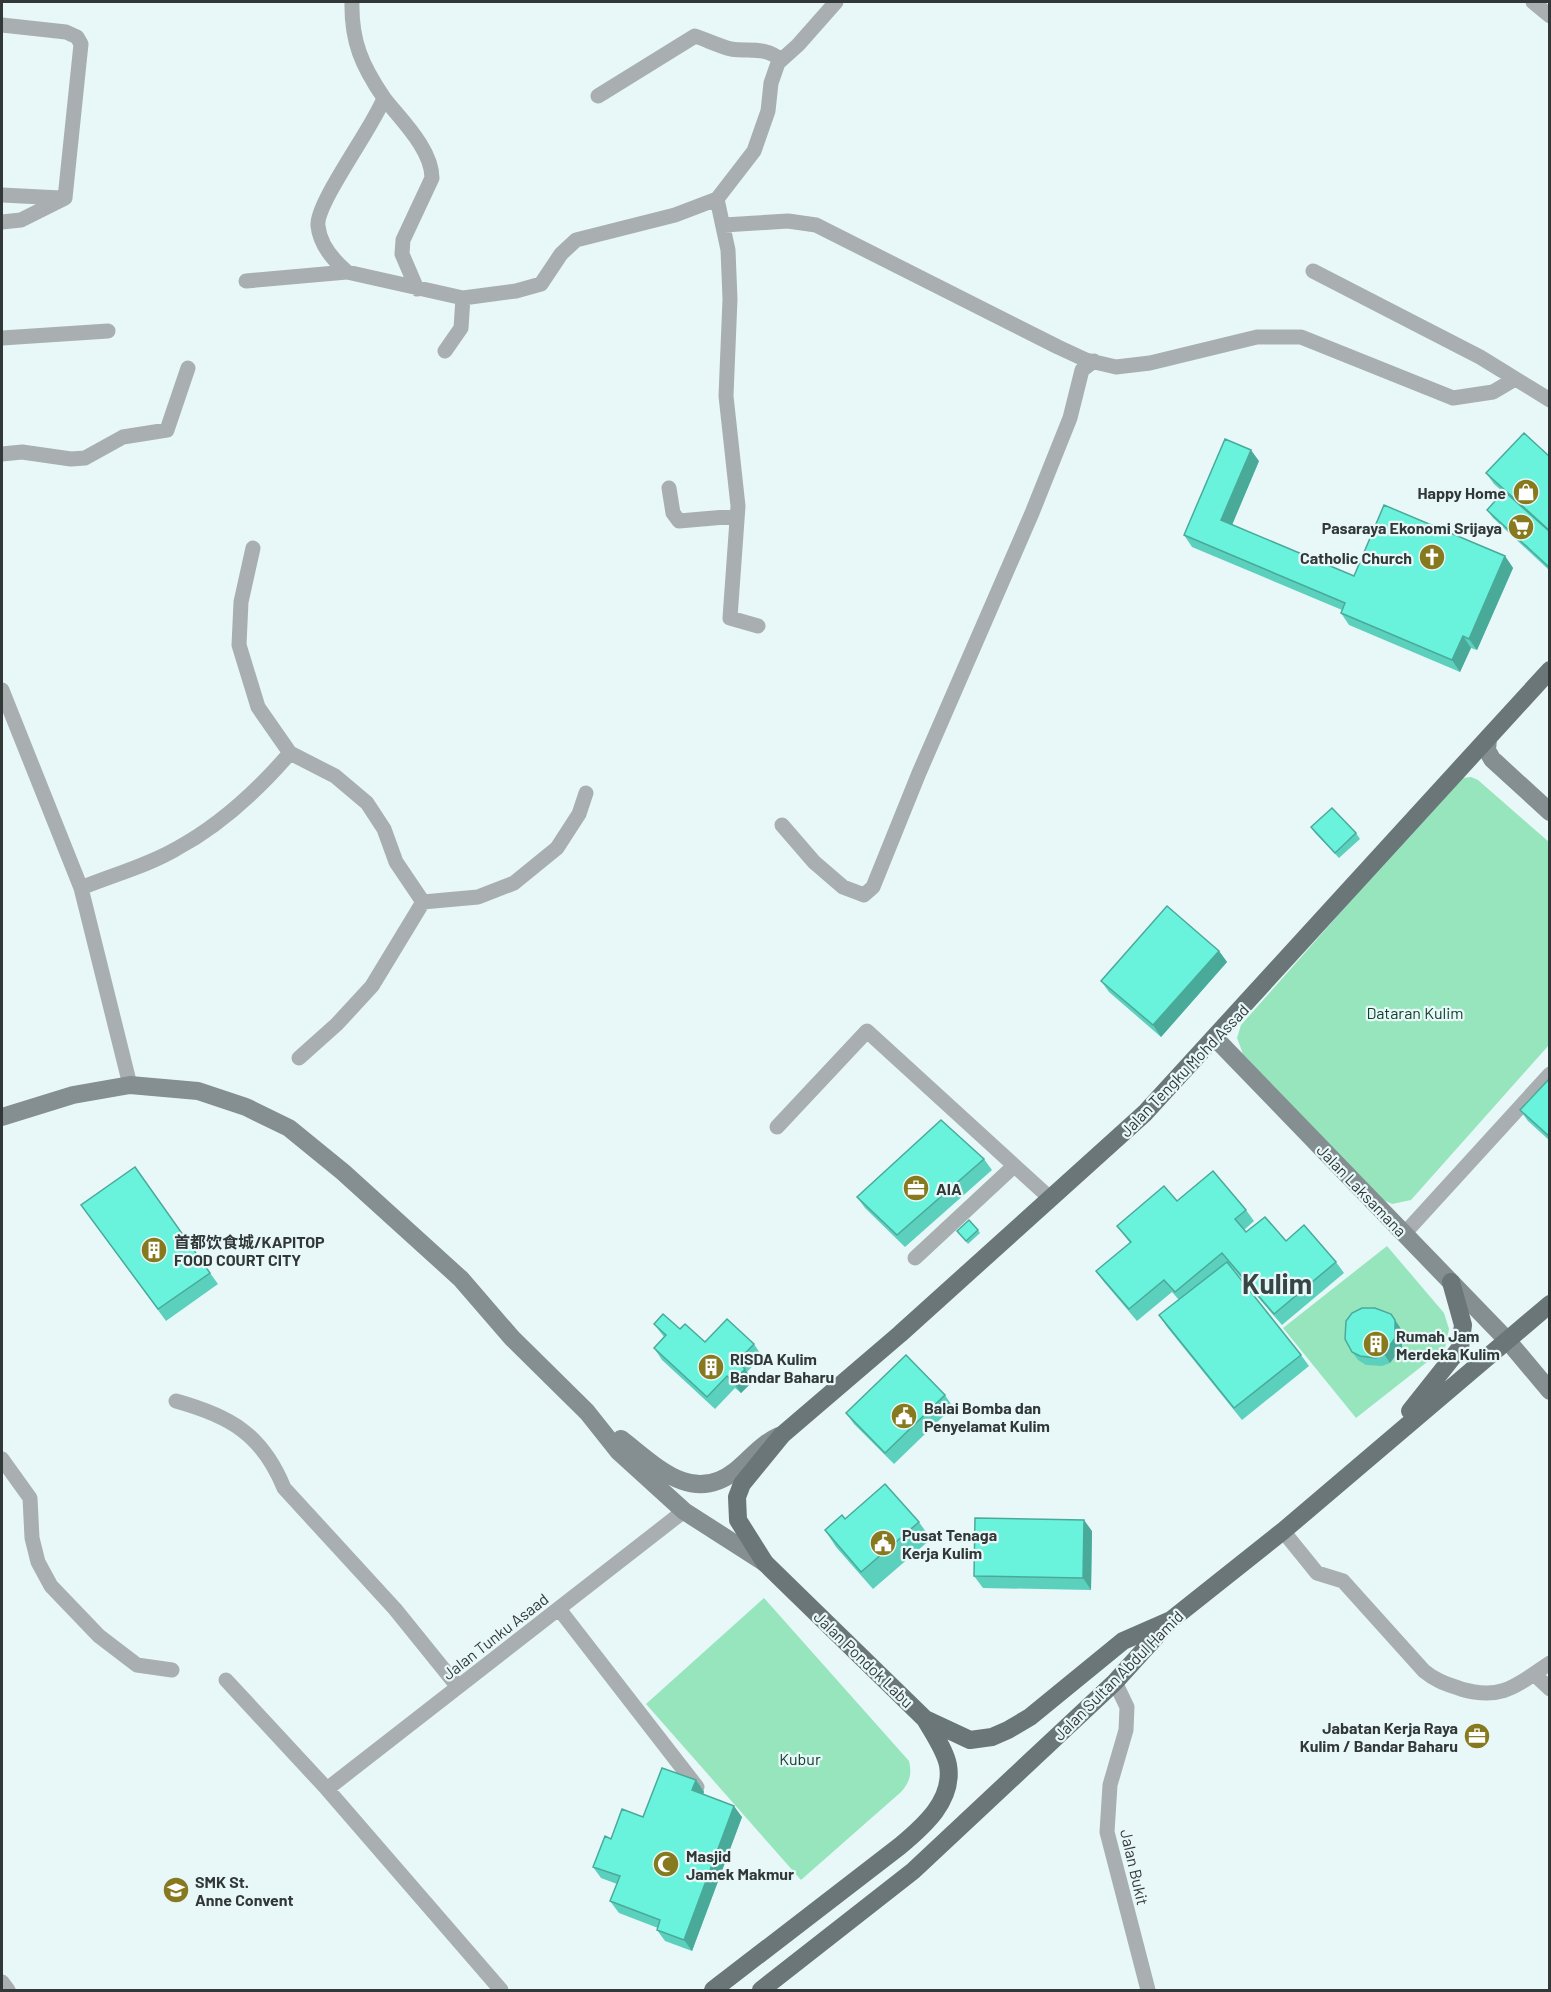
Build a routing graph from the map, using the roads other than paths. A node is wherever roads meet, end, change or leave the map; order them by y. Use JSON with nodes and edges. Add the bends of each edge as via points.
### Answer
{"nodes":[{"id":1,"x":352,"y":2,"type":"edge"},
{"id":2,"x":836,"y":2,"type":"edge"},
{"id":3,"x":1533,"y":2,"type":"edge"},
{"id":4,"x":1550,"y":16,"type":"edge"},
{"id":5,"x":2,"y":24,"type":"edge"},
{"id":6,"x":781,"y":60,"type":"junction"},
{"id":7,"x":598,"y":96,"type":"dead end"},
{"id":8,"x":384,"y":98,"type":"junction"},
{"id":9,"x":2,"y":195,"type":"edge"},
{"id":10,"x":65,"y":198,"type":"junction"},
{"id":11,"x":717,"y":199,"type":"junction"},
{"id":12,"x":2,"y":222,"type":"edge"},
{"id":13,"x":724,"y":225,"type":"junction"},
{"id":14,"x":1313,"y":271,"type":"dead end"},
{"id":15,"x":347,"y":272,"type":"junction"},
{"id":16,"x":246,"y":281,"type":"dead end"},
{"id":17,"x":417,"y":289,"type":"junction"},
{"id":18,"x":463,"y":297,"type":"junction"},
{"id":19,"x":108,"y":331,"type":"dead end"},
{"id":20,"x":2,"y":338,"type":"edge"},
{"id":21,"x":445,"y":351,"type":"dead end"},
{"id":22,"x":1090,"y":361,"type":"junction"},
{"id":23,"x":188,"y":368,"type":"dead end"},
{"id":24,"x":1515,"y":379,"type":"junction"},
{"id":25,"x":1550,"y":400,"type":"edge"},
{"id":26,"x":2,"y":454,"type":"edge"},
{"id":27,"x":669,"y":488,"type":"dead end"},
{"id":28,"x":737,"y":516,"type":"junction"},
{"id":29,"x":253,"y":548,"type":"dead end"},
{"id":30,"x":758,"y":626,"type":"dead end"},
{"id":31,"x":1550,"y":670,"type":"edge"},
{"id":32,"x":2,"y":690,"type":"edge"},
{"id":33,"x":1488,"y":738,"type":"junction"},
{"id":34,"x":290,"y":753,"type":"junction"},
{"id":35,"x":586,"y":792,"type":"dead end"},
{"id":36,"x":1550,"y":812,"type":"edge"},
{"id":37,"x":782,"y":825,"type":"dead end"},
{"id":38,"x":81,"y":888,"type":"junction"},
{"id":39,"x":423,"y":902,"type":"junction"},
{"id":40,"x":1216,"y":1039,"type":"junction"},
{"id":41,"x":299,"y":1058,"type":"dead end"},
{"id":42,"x":1550,"y":1074,"type":"edge"},
{"id":43,"x":130,"y":1085,"type":"junction"},
{"id":44,"x":2,"y":1117,"type":"edge"},
{"id":45,"x":777,"y":1127,"type":"dead end"},
{"id":46,"x":1014,"y":1166,"type":"junction"},
{"id":47,"x":1052,"y":1199,"type":"junction"},
{"id":48,"x":1404,"y":1233,"type":"junction"},
{"id":49,"x":915,"y":1258,"type":"dead end"},
{"id":50,"x":1451,"y":1282,"type":"junction"},
{"id":51,"x":1550,"y":1304,"type":"edge"},
{"id":52,"x":1508,"y":1341,"type":"junction"},
{"id":53,"x":1550,"y":1391,"type":"edge"},
{"id":54,"x":176,"y":1401,"type":"dead end"},
{"id":55,"x":587,"y":1412,"type":"junction"},
{"id":56,"x":782,"y":1435,"type":"junction"},
{"id":57,"x":1393,"y":1435,"type":"junction"},
{"id":58,"x":2,"y":1459,"type":"edge"},
{"id":59,"x":684,"y":1511,"type":"junction"},
{"id":60,"x":1283,"y":1531,"type":"junction"},
{"id":61,"x":765,"y":1563,"type":"junction"},
{"id":62,"x":559,"y":1609,"type":"junction"},
{"id":63,"x":1171,"y":1620,"type":"junction"},
{"id":64,"x":1550,"y":1663,"type":"edge"},
{"id":65,"x":172,"y":1670,"type":"dead end"},
{"id":66,"x":1534,"y":1674,"type":"junction"},
{"id":67,"x":226,"y":1680,"type":"dead end"},
{"id":68,"x":1115,"y":1682,"type":"junction"},
{"id":69,"x":458,"y":1687,"type":"junction"},
{"id":70,"x":1550,"y":1689,"type":"edge"},
{"id":71,"x":926,"y":1719,"type":"junction"},
{"id":72,"x":697,"y":1787,"type":"edge"},
{"id":73,"x":327,"y":1789,"type":"junction"},
{"id":74,"x":2,"y":1982,"type":"edge"},
{"id":75,"x":8,"y":1990,"type":"edge"},
{"id":76,"x":501,"y":1990,"type":"edge"},
{"id":77,"x":713,"y":1990,"type":"edge"},
{"id":78,"x":761,"y":1990,"type":"edge"},
{"id":79,"x":1148,"y":1990,"type":"edge"}],
"edges":[{"from":1,"to":8,"type":"street","via":[[352,25],[364,68]]},
{"from":2,"to":6,"type":"street"},
{"from":3,"to":4,"type":"street"},
{"from":5,"to":10,"type":"street","via":[[66,32],[77,36],[81,44]]},
{"from":6,"to":7,"type":"street","via":[[772,52],[731,49],[695,36]]},
{"from":6,"to":11,"type":"street","via":[[771,82],[768,111],[754,152]]},
{"from":8,"to":15,"type":"street","via":[[378,115],[330,191],[317,223],[323,246]]},
{"from":8,"to":17,"type":"street","via":[[432,169],[432,178],[403,240],[404,261]]},
{"from":9,"to":10,"type":"street"},
{"from":10,"to":12,"type":"street","via":[[21,220]]},
{"from":11,"to":13,"type":"street"},
{"from":11,"to":18,"type":"street","via":[[675,215],[576,240],[561,254],[541,284]]},
{"from":13,"to":22,"type":"street","via":[[788,221],[816,225]]},
{"from":13,"to":28,"type":"street","via":[[730,299],[726,396]]},
{"from":14,"to":24,"type":"street"},
{"from":15,"to":16,"type":"street"},
{"from":15,"to":17,"type":"street"},
{"from":17,"to":18,"type":"street"},
{"from":18,"to":21,"type":"street","via":[[461,328]]},
{"from":19,"to":20,"type":"street"},
{"from":22,"to":24,"type":"street","via":[[1116,367],[1150,363],[1257,337],[1302,337],[1453,398],[1493,392]]},
{"from":22,"to":37,"type":"street","via":[[1079,377],[1070,418],[1032,513],[873,887],[864,895],[849,889],[814,862]]},
{"from":23,"to":26,"type":"street","via":[[167,430],[123,437],[86,458]]},
{"from":24,"to":25,"type":"street"},
{"from":27,"to":28,"type":"street","via":[[673,513],[679,521]]},
{"from":28,"to":30,"type":"street","via":[[730,618]]},
{"from":29,"to":34,"type":"street","via":[[241,602],[239,645],[258,707]]},
{"from":31,"to":33,"type":"main road","name":"Jalan Tengku Mohd Assad"},
{"from":32,"to":38,"type":"street"},
{"from":33,"to":36,"type":"main road","via":[[1487,750],[1492,759]]},
{"from":33,"to":40,"type":"main road","name":"Jalan Tengku Mohd Assad"},
{"from":34,"to":38,"type":"street","via":[[266,781],[176,850]]},
{"from":34,"to":39,"type":"street","via":[[335,776],[367,803],[384,829],[396,862]]},
{"from":35,"to":39,"type":"street","via":[[579,814],[556,848],[514,883],[478,897]]},
{"from":38,"to":43,"type":"street"},
{"from":39,"to":41,"type":"street","via":[[372,986]]},
{"from":40,"to":47,"type":"main road","name":"Jalan Tengku Mohd Assad","via":[[1145,1113]]},
{"from":40,"to":48,"type":"main road","name":"Jalan Laksamana"},
{"from":42,"to":48,"type":"street"},
{"from":43,"to":44,"type":"main road","via":[[73,1095]]},
{"from":43,"to":55,"type":"main road","via":[[222,1098],[264,1114],[308,1141],[461,1280],[512,1338]]},
{"from":45,"to":46,"type":"street","via":[[867,1031]]},
{"from":46,"to":47,"type":"street"},
{"from":46,"to":49,"type":"street"},
{"from":47,"to":56,"type":"main road","name":"Jalan Tengku Mohd Assad"},
{"from":48,"to":50,"type":"main road","name":"Jalan Laksamana"},
{"from":50,"to":52,"type":"main road","name":"Jalan Laksamana"},
{"from":50,"to":57,"type":"main road","via":[[1463,1325],[1460,1348]]},
{"from":51,"to":52,"type":"main road","name":"Jalan Sultan Abdul Hamid"},
{"from":52,"to":53,"type":"main road","name":"Jalan Laksamana"},
{"from":52,"to":57,"type":"main road","name":"Jalan Sultan Abdul Hamid"},
{"from":54,"to":69,"type":"street","via":[[212,1411],[247,1433],[274,1463],[284,1488],[395,1609]]},
{"from":55,"to":56,"type":"main road","name":"Jalan Tengku Mohd Assad","via":[[670,1475],[701,1486],[723,1480],[766,1442]]},
{"from":55,"to":59,"type":"main road","name":"Jalan Pondok Labu","via":[[618,1451]]},
{"from":56,"to":61,"type":"main road","name":"Jalan Tengku Mohd Assad","via":[[742,1484],[737,1497],[738,1520]]},
{"from":57,"to":60,"type":"main road","name":"Jalan Sultan Abdul Hamid"},
{"from":58,"to":65,"type":"street","via":[[30,1498],[32,1538],[38,1562],[51,1586],[99,1636],[137,1665]]},
{"from":59,"to":61,"type":"main road","name":"Jalan Pondok Labu"},
{"from":59,"to":62,"type":"street","name":"Jalan Tunku Asaad"},
{"from":60,"to":63,"type":"main road","name":"Jalan Sultan Abdul Hamid"},
{"from":60,"to":66,"type":"street","via":[[1317,1573],[1343,1581],[1432,1677],[1482,1695],[1512,1689]]},
{"from":61,"to":71,"type":"main road","name":"Jalan Pondok Labu"},
{"from":62,"to":69,"type":"street","name":"Jalan Tunku Asaad"},
{"from":62,"to":72,"type":"street"},
{"from":63,"to":68,"type":"main road","name":"Jalan Sultan Abdul Hamid"},
{"from":63,"to":71,"type":"main road","name":"Jalan Pondok Labu","via":[[1123,1641],[1030,1717],[992,1737],[970,1740]]},
{"from":64,"to":66,"type":"street"},
{"from":66,"to":70,"type":"street"},
{"from":67,"to":73,"type":"street"},
{"from":68,"to":78,"type":"main road","name":"Jalan Sultan Abdul Hamid","via":[[913,1871]]},
{"from":68,"to":79,"type":"street","name":"Jalan Bukit","via":[[1127,1707],[1126,1730],[1110,1785],[1107,1832]]},
{"from":69,"to":73,"type":"street","name":"Jalan Tunku Asaad"},
{"from":71,"to":77,"type":"main road","via":[[948,1764],[944,1798],[921,1829]]},
{"from":73,"to":76,"type":"street"},
{"from":74,"to":75,"type":"street"}]}
